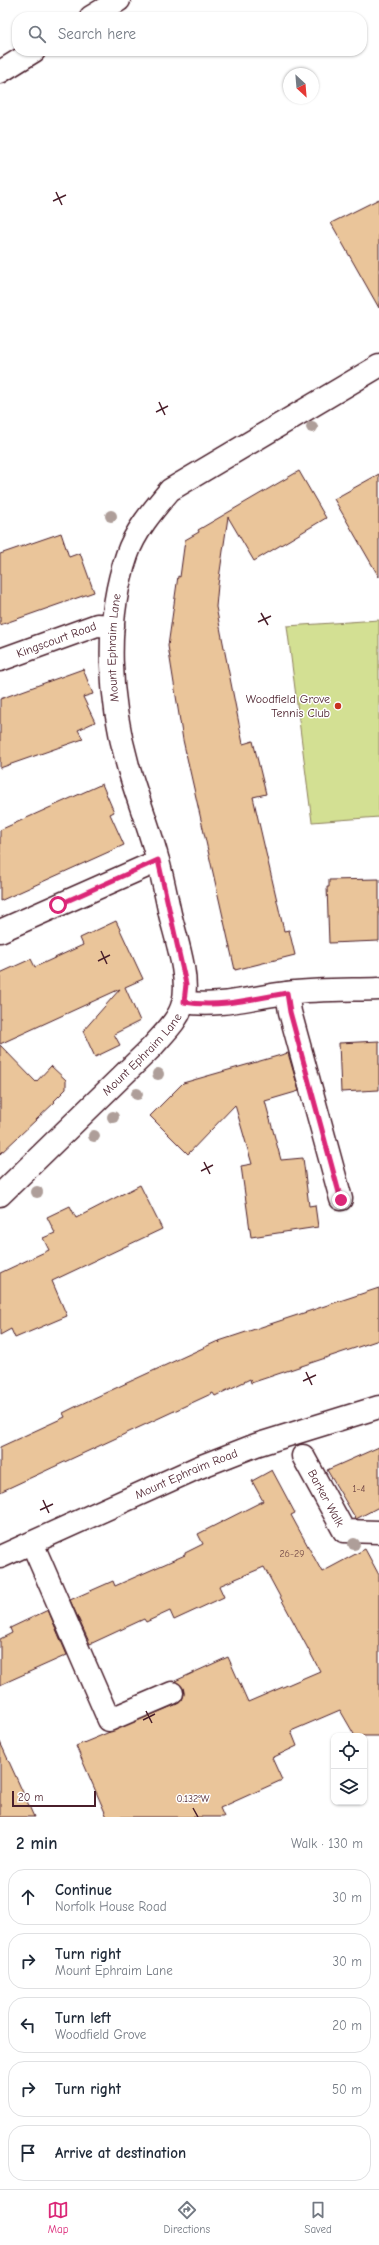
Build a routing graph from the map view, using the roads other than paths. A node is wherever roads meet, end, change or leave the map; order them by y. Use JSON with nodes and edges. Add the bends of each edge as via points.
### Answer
{"nodes":[{"id":1,"x":120,"y":0,"type":"edge"},
{"id":2,"x":100,"y":12,"type":"edge"},
{"id":3,"x":26,"y":56,"type":"edge"},
{"id":4,"x":0,"y":72,"type":"edge"},
{"id":5,"x":379,"y":366,"type":"edge"},
{"id":6,"x":113,"y":626,"type":"junction"},
{"id":7,"x":0,"y":660,"type":"edge"},
{"id":8,"x":158,"y":860,"type":"junction"},
{"id":9,"x":0,"y":931,"type":"edge"},
{"id":10,"x":379,"y":989,"type":"edge"},
{"id":11,"x":287,"y":993,"type":"junction"},
{"id":12,"x":184,"y":1002,"type":"junction"},
{"id":13,"x":0,"y":1195,"type":"edge"},
{"id":14,"x":341,"y":1200,"type":"dead end"},
{"id":15,"x":379,"y":1407,"type":"edge"},
{"id":16,"x":302,"y":1456,"type":"dead end"},
{"id":17,"x":379,"y":1532,"type":"edge"},
{"id":18,"x":32,"y":1543,"type":"junction"},
{"id":19,"x":0,"y":1558,"type":"edge"},
{"id":20,"x":172,"y":1693,"type":"dead end"}],
"edges":[{"from":1,"to":2,"type":"street"},
{"from":3,"to":4,"type":"street"},
{"from":5,"to":6,"type":"street","name":"Mount Ephraim Lane","via":[[170,490],[153,510],[127,554]]},
{"from":6,"to":7,"type":"street","name":"Kingscourt Road","via":[[97,625]]},
{"from":6,"to":8,"type":"street","name":"Mount Ephraim Lane","via":[[111,656],[115,702],[127,765]]},
{"from":8,"to":9,"type":"street"},
{"from":8,"to":12,"type":"street","name":"Mount Ephraim Lane","via":[[186,984]]},
{"from":10,"to":11,"type":"street"},
{"from":11,"to":12,"type":"street","via":[[235,1002]]},
{"from":11,"to":14,"type":"street"},
{"from":12,"to":13,"type":"street","name":"Mount Ephraim Lane","via":[[175,1020],[152,1047]]},
{"from":15,"to":18,"type":"street","name":"Mount Ephraim Road","via":[[256,1445],[197,1468]]},
{"from":16,"to":17,"type":"street","name":"Barker Walk","via":[[344,1531]]},
{"from":18,"to":19,"type":"street","name":"Mount Ephraim Road"},
{"from":18,"to":20,"type":"street","via":[[109,1720]]}]}
